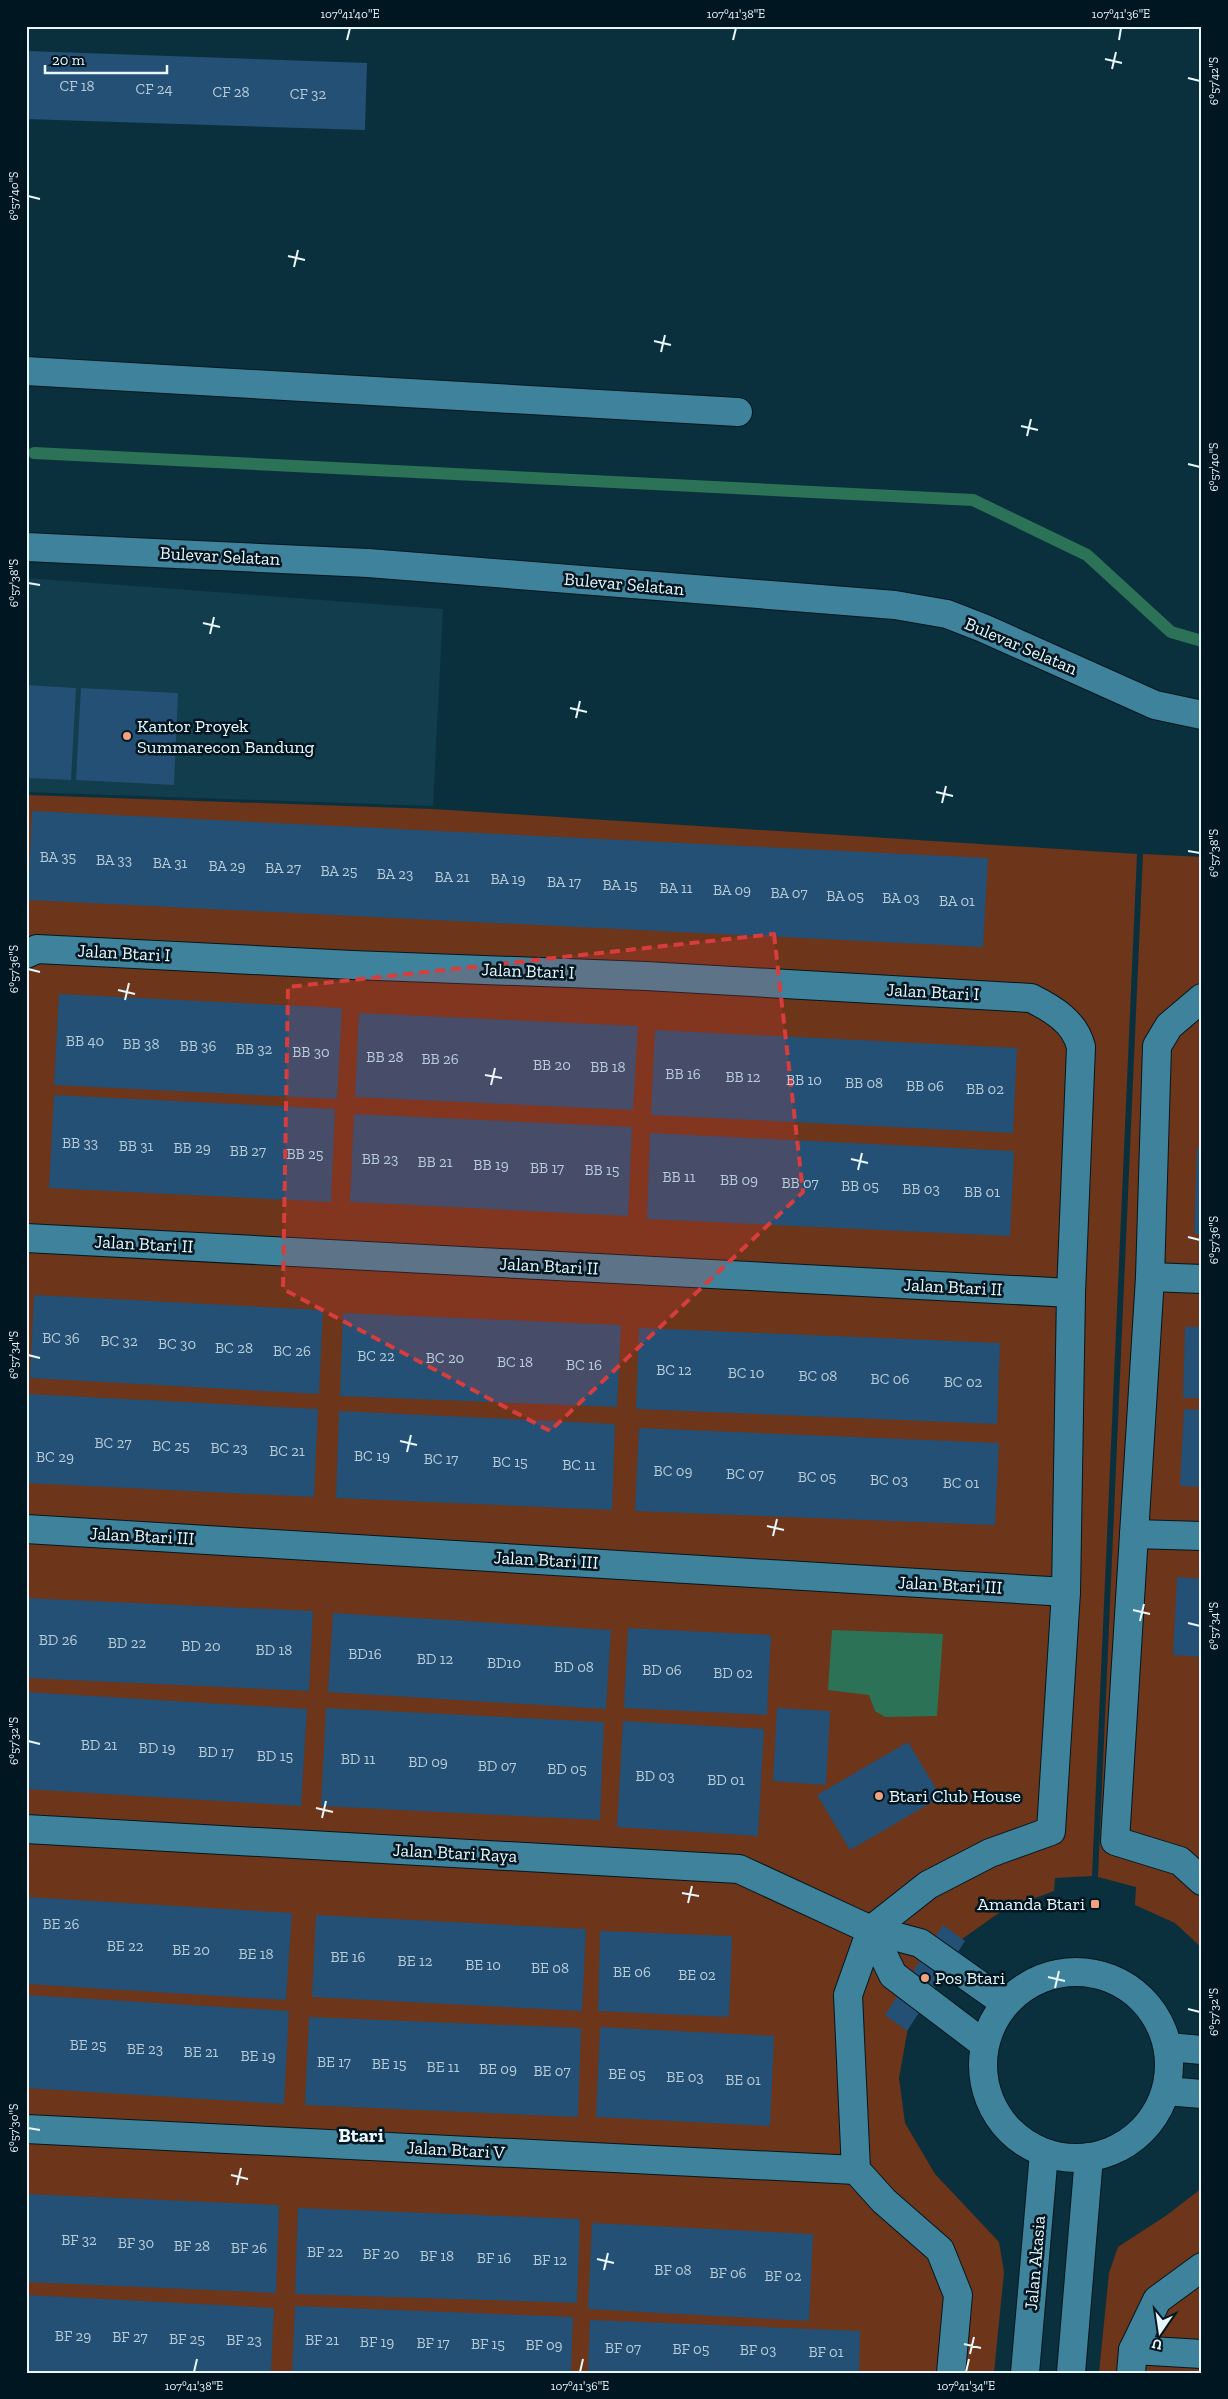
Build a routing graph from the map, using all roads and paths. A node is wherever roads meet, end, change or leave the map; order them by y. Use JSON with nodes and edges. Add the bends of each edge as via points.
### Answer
{"nodes":[{"id":1,"x":26,"y":371,"type":"edge"},
{"id":2,"x":738,"y":412,"type":"dead end"},
{"id":3,"x":26,"y":547,"type":"edge"},
{"id":4,"x":1202,"y":715,"type":"edge"},
{"id":5,"x":26,"y":954,"type":"edge"},
{"id":6,"x":1202,"y":998,"type":"edge"},
{"id":7,"x":26,"y":1238,"type":"edge"},
{"id":8,"x":1150,"y":1277,"type":"junction"},
{"id":9,"x":1202,"y":1279,"type":"edge"},
{"id":10,"x":1071,"y":1293,"type":"junction"},
{"id":11,"x":26,"y":1529,"type":"edge"},
{"id":12,"x":1134,"y":1534,"type":"junction"},
{"id":13,"x":1202,"y":1536,"type":"edge"},
{"id":14,"x":1066,"y":1592,"type":"junction"},
{"id":15,"x":26,"y":1829,"type":"edge"},
{"id":16,"x":1202,"y":1881,"type":"edge"},
{"id":17,"x":871,"y":1930,"type":"junction"},
{"id":18,"x":1005,"y":2003,"type":"junction"},
{"id":19,"x":984,"y":2044,"type":"junction"},
{"id":20,"x":1168,"y":2047,"type":"junction"},
{"id":21,"x":1202,"y":2050,"type":"edge"},
{"id":22,"x":1166,"y":2091,"type":"junction"},
{"id":23,"x":1202,"y":2094,"type":"edge"},
{"id":24,"x":26,"y":2129,"type":"edge"},
{"id":25,"x":1044,"y":2153,"type":"junction"},
{"id":26,"x":1089,"y":2158,"type":"junction"},
{"id":27,"x":856,"y":2170,"type":"junction"},
{"id":28,"x":1202,"y":2267,"type":"edge"},
{"id":29,"x":1202,"y":2354,"type":"edge"},
{"id":30,"x":1132,"y":2362,"type":"edge"},
{"id":31,"x":951,"y":2373,"type":"edge"},
{"id":32,"x":1025,"y":2373,"type":"edge"},
{"id":33,"x":1071,"y":2373,"type":"edge"}],
"edges":[{"from":1,"to":2,"type":"street"},
{"from":3,"to":4,"type":"street","name":"Bulevar Selatan","via":[[368,563],[895,605],[956,618],[1155,705]]},
{"from":5,"to":10,"type":"street","name":"Jalan Btari I","via":[[37,949],[646,976],[1031,998],[1056,1010],[1078,1035],[1082,1048]]},
{"from":6,"to":8,"type":"street","via":[[1169,1026],[1157,1046]]},
{"from":7,"to":10,"type":"street","name":"Jalan Btari II"},
{"from":8,"to":9,"type":"street"},
{"from":8,"to":12,"type":"street"},
{"from":10,"to":14,"type":"street"},
{"from":11,"to":14,"type":"street","name":"Jalan Btari III"},
{"from":12,"to":13,"type":"street"},
{"from":12,"to":16,"type":"street","via":[[1115,1841],[1180,1861]]},
{"from":14,"to":17,"type":"street","via":[[1051,1831],[990,1853],[928,1885]]},
{"from":15,"to":17,"type":"street","name":"Jalan Btari Raya","via":[[739,1869]]},
{"from":17,"to":18,"type":"street","name":"Jalan Btari Raya","via":[[920,1942]]},
{"from":17,"to":19,"type":"street","via":[[893,1975]]},
{"from":17,"to":27,"type":"street","via":[[848,1995]]},
{"from":18,"to":19,"type":"street","via":[[992,2022]]},
{"from":18,"to":20,"type":"street","via":[[1022,1988],[1043,1977],[1088,1972],[1111,1978],[1131,1989],[1148,2006],[1161,2024]]},
{"from":19,"to":25,"type":"street","via":[[985,2088],[993,2110],[1006,2128]]},
{"from":20,"to":21,"type":"street"},
{"from":20,"to":22,"type":"street","via":[[1170,2070]]},
{"from":22,"to":23,"type":"street"},
{"from":22,"to":26,"type":"street","via":[[1158,2111],[1129,2142]]},
{"from":24,"to":27,"type":"street","name":"Jalan Btari V"},
{"from":25,"to":26,"type":"street","via":[[1066,2158]]},
{"from":25,"to":32,"type":"street","name":"Jalan Akasia"},
{"from":26,"to":33,"type":"street"},
{"from":27,"to":31,"type":"street","via":[[884,2201],[940,2250],[958,2296]]},
{"from":28,"to":30,"type":"street","via":[[1157,2300]]},
{"from":29,"to":30,"type":"street"}]}
